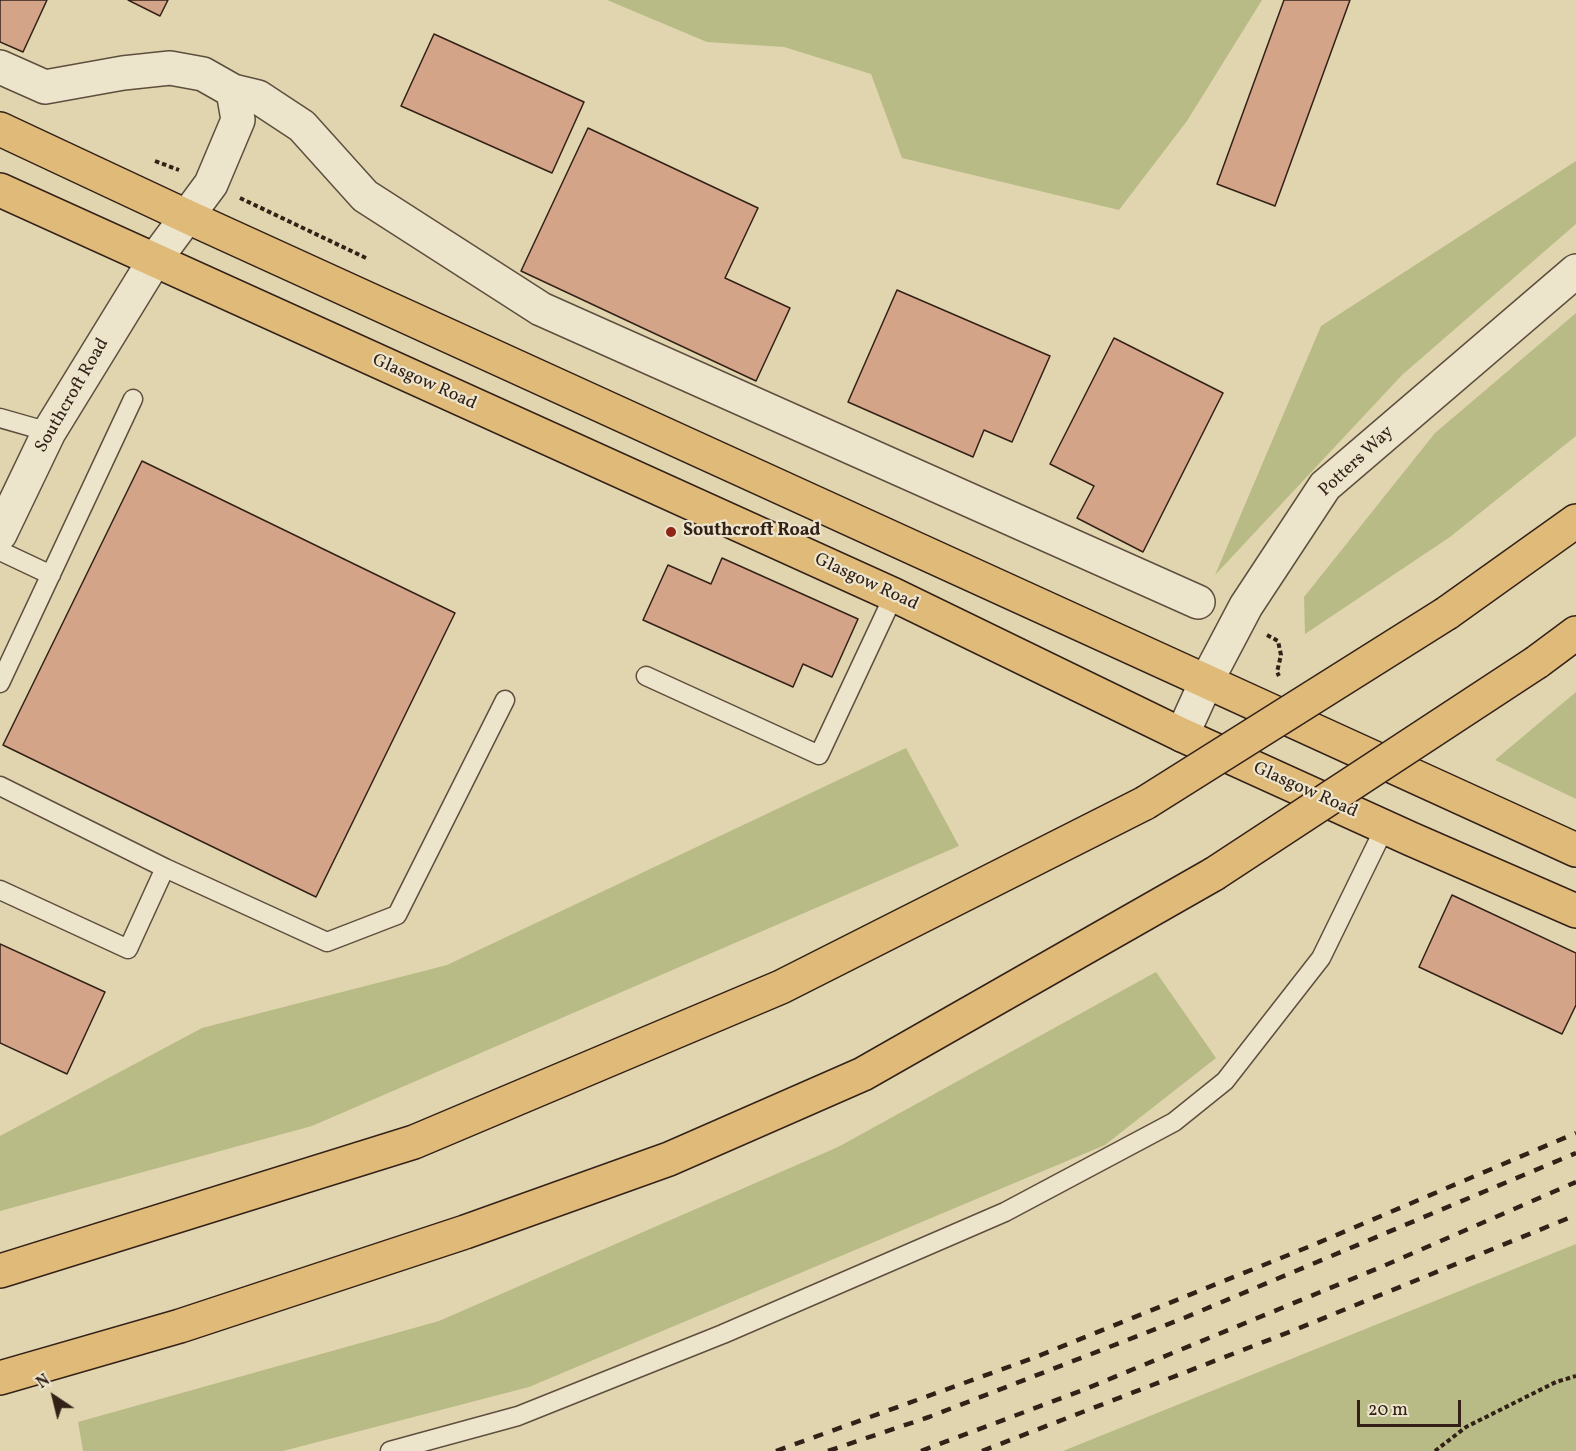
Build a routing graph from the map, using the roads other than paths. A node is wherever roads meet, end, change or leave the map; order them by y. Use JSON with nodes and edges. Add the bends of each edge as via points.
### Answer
{"nodes":[{"id":1,"x":0,"y":67,"type":"edge"},
{"id":2,"x":233,"y":91,"type":"junction"},
{"id":3,"x":0,"y":129,"type":"edge"},
{"id":4,"x":0,"y":190,"type":"edge"},
{"id":5,"x":188,"y":217,"type":"junction"},
{"id":6,"x":154,"y":261,"type":"junction"},
{"id":7,"x":1576,"y":271,"type":"edge"},
{"id":8,"x":133,"y":399,"type":"dead end"},
{"id":9,"x":0,"y":418,"type":"edge"},
{"id":10,"x":50,"y":432,"type":"junction"},
{"id":11,"x":1576,"y":521,"type":"edge"},
{"id":12,"x":0,"y":534,"type":"edge"},
{"id":13,"x":0,"y":551,"type":"edge"},
{"id":14,"x":51,"y":575,"type":"junction"},
{"id":15,"x":894,"y":596,"type":"junction"},
{"id":16,"x":1198,"y":602,"type":"dead end"},
{"id":17,"x":1576,"y":633,"type":"edge"},
{"id":18,"x":646,"y":676,"type":"dead end"},
{"id":19,"x":1207,"y":680,"type":"junction"},
{"id":20,"x":0,"y":683,"type":"edge"},
{"id":21,"x":505,"y":700,"type":"dead end"},
{"id":22,"x":1182,"y":735,"type":"junction"},
{"id":23,"x":0,"y":786,"type":"edge"},
{"id":24,"x":1385,"y":827,"type":"junction"},
{"id":25,"x":1576,"y":850,"type":"edge"},
{"id":26,"x":165,"y":868,"type":"junction"},
{"id":27,"x":0,"y":890,"type":"edge"},
{"id":28,"x":1576,"y":911,"type":"edge"},
{"id":29,"x":0,"y":1271,"type":"edge"},
{"id":30,"x":0,"y":1378,"type":"edge"},
{"id":31,"x":390,"y":1451,"type":"edge"}],
"edges":[{"from":1,"to":2,"type":"street","via":[[45,87],[170,68],[203,74]]},
{"from":2,"to":5,"type":"street","via":[[238,120],[211,184]]},
{"from":2,"to":16,"type":"street","via":[[258,96],[302,126],[365,196],[541,309]]},
{"from":3,"to":5,"type":"main road"},
{"from":4,"to":6,"type":"main road","name":"Glasgow Road"},
{"from":5,"to":6,"type":"street"},
{"from":5,"to":19,"type":"main road"},
{"from":6,"to":10,"type":"street","name":"Southcroft Road"},
{"from":6,"to":15,"type":"main road","name":"Glasgow Road"},
{"from":7,"to":19,"type":"street","name":"Potters Way","via":[[1325,486],[1246,606]]},
{"from":8,"to":14,"type":"lane"},
{"from":9,"to":10,"type":"lane"},
{"from":10,"to":12,"type":"street","name":"Southcroft Road"},
{"from":11,"to":29,"type":"main road","bridge":true,"via":[[1447,613],[1145,803],[781,987],[414,1142]]},
{"from":13,"to":14,"type":"lane"},
{"from":14,"to":20,"type":"lane"},
{"from":15,"to":18,"type":"lane","via":[[819,755]]},
{"from":15,"to":22,"type":"main road","name":"Glasgow Road"},
{"from":17,"to":30,"type":"main road","bridge":true,"via":[[1538,662],[1214,874],[863,1074],[669,1159],[454,1236],[180,1326]]},
{"from":19,"to":22,"type":"street","name":"Potters Way"},
{"from":19,"to":25,"type":"main road"},
{"from":21,"to":26,"type":"lane","via":[[397,915],[327,942]]},
{"from":22,"to":24,"type":"main road","name":"Glasgow Road"},
{"from":23,"to":26,"type":"lane"},
{"from":24,"to":28,"type":"main road","name":"Glasgow Road"},
{"from":24,"to":31,"type":"lane","via":[[1321,958],[1225,1081],[1174,1122],[1005,1212],[723,1334],[518,1416]]},
{"from":26,"to":27,"type":"lane","via":[[128,949]]}]}
